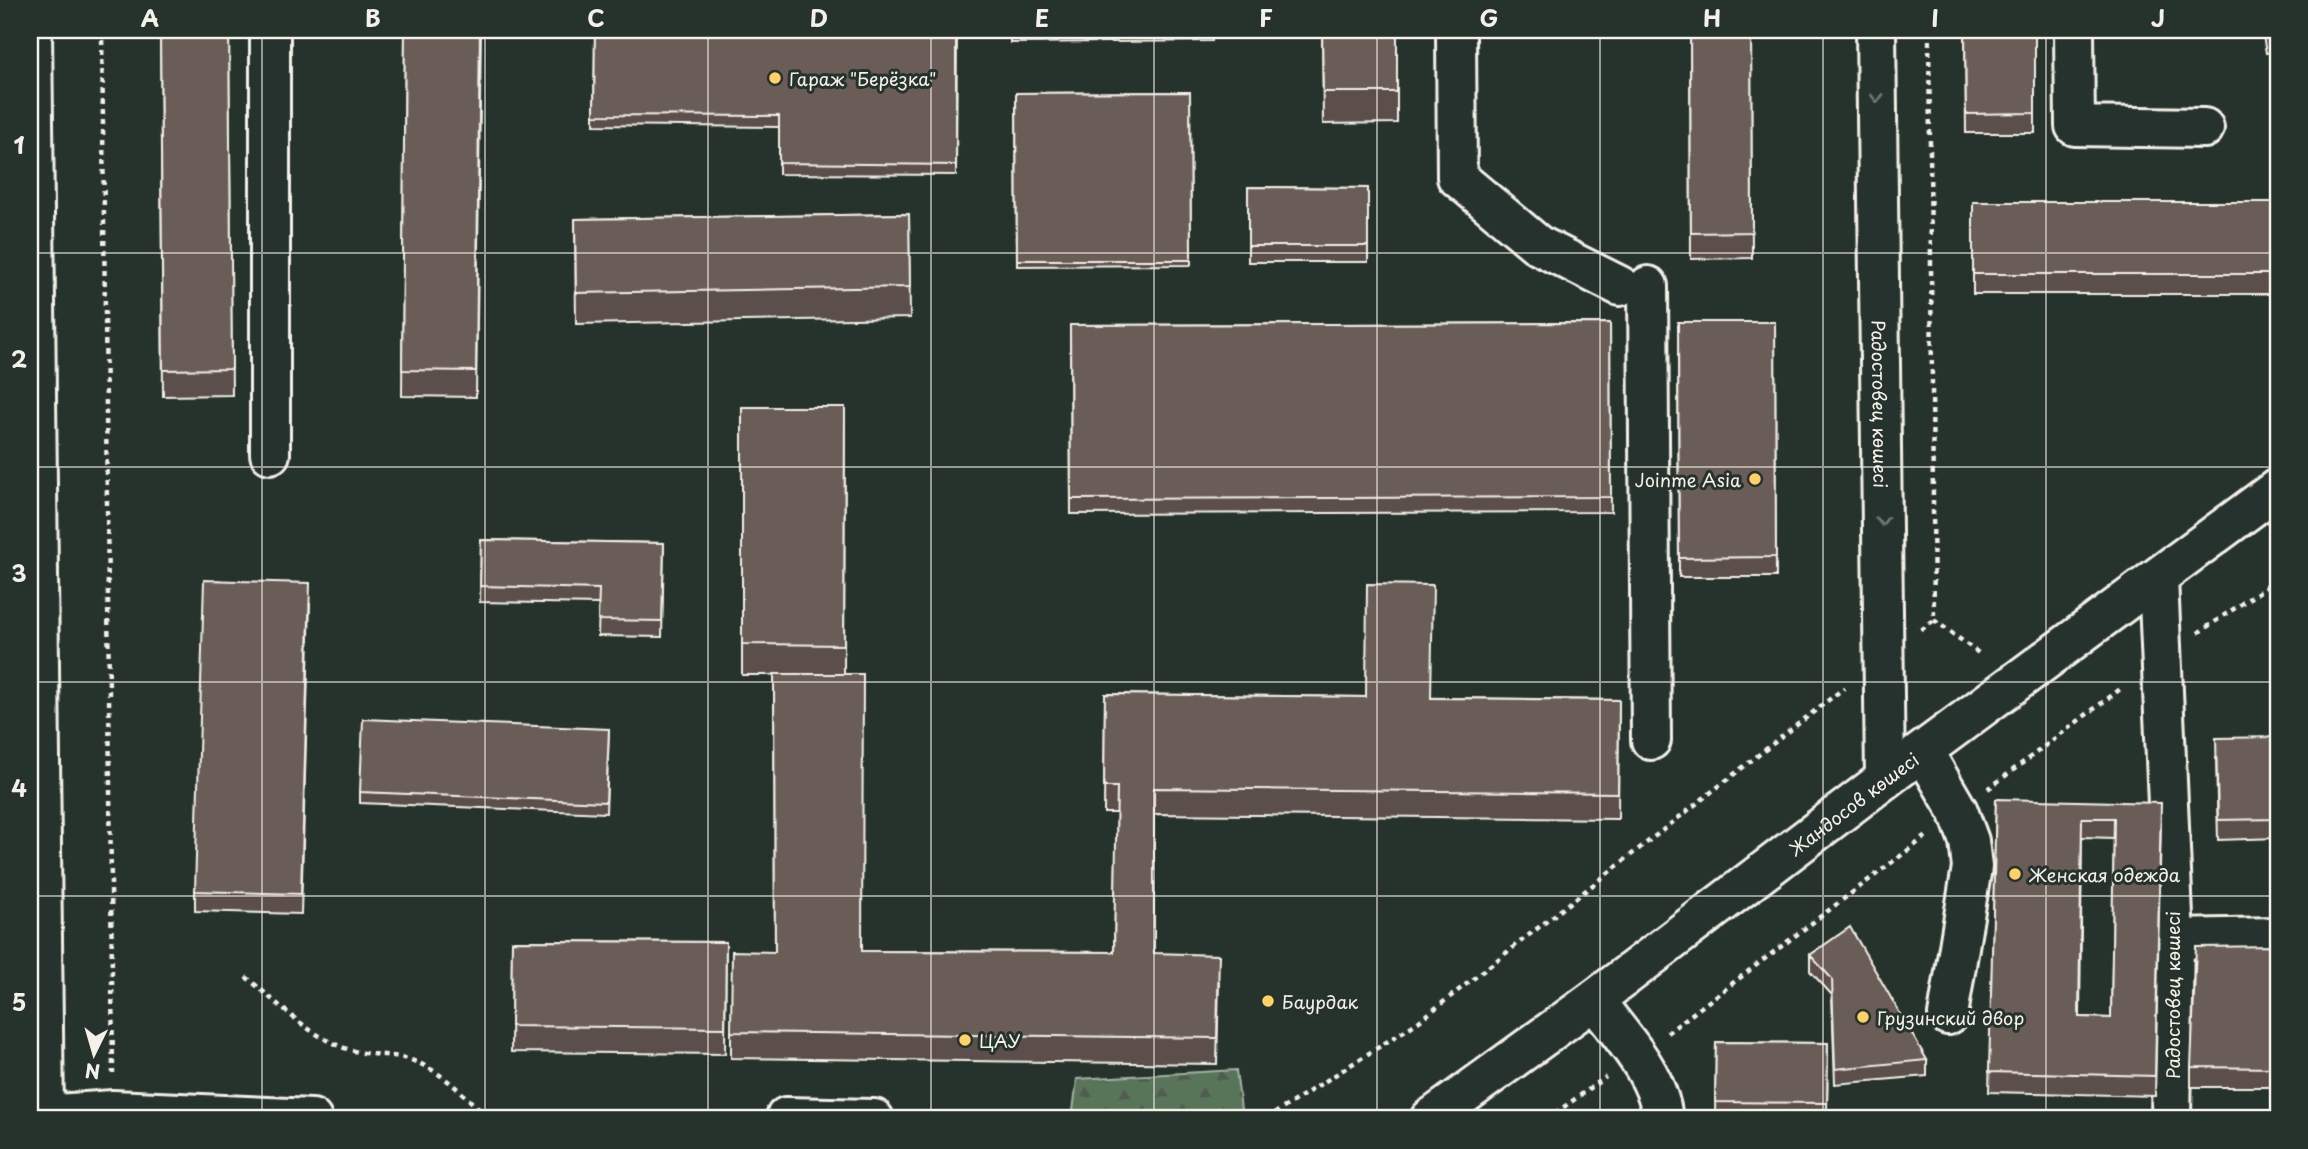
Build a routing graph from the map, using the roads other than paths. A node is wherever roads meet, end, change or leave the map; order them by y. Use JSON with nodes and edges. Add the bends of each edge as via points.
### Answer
{"nodes":[{"id":1,"x":32,"y":30,"type":"edge"},
{"id":2,"x":270,"y":30,"type":"edge"},
{"id":3,"x":1456,"y":30,"type":"edge"},
{"id":4,"x":1876,"y":30,"type":"edge"},
{"id":5,"x":2074,"y":30,"type":"edge"},
{"id":6,"x":2204,"y":128,"type":"dead end"},
{"id":7,"x":270,"y":454,"type":"dead end"},
{"id":8,"x":2278,"y":488,"type":"edge"},
{"id":9,"x":34,"y":539,"type":"edge"},
{"id":10,"x":2158,"y":578,"type":"junction"},
{"id":11,"x":1651,"y":740,"type":"dead end"},
{"id":12,"x":1923,"y":751,"type":"junction"},
{"id":13,"x":1885,"y":779,"type":"junction"},
{"id":14,"x":2278,"y":937,"type":"edge"},
{"id":15,"x":2174,"y":939,"type":"junction"},
{"id":16,"x":1594,"y":1000,"type":"junction"},
{"id":17,"x":1948,"y":1015,"type":"dead end"},
{"id":18,"x":44,"y":1117,"type":"edge"},
{"id":19,"x":786,"y":1117,"type":"dead end"},
{"id":20,"x":312,"y":1119,"type":"edge"},
{"id":21,"x":874,"y":1119,"type":"edge"},
{"id":22,"x":1430,"y":1119,"type":"edge"},
{"id":23,"x":1663,"y":1119,"type":"edge"},
{"id":24,"x":2171,"y":1119,"type":"edge"}],
"edges":[{"from":1,"to":9,"type":"street"},
{"from":2,"to":7,"type":"street"},
{"from":3,"to":11,"type":"street","via":[[1457,177],[1538,245],[1634,286]]},
{"from":4,"to":13,"type":"street","name":"Радостовец көшесі","one_way":true},
{"from":5,"to":6,"type":"street","via":[[2075,126]]},
{"from":8,"to":10,"type":"street","name":"Жандосов көшесі"},
{"from":9,"to":18,"type":"street"},
{"from":10,"to":12,"type":"street","name":"Жандосов көшесі"},
{"from":10,"to":15,"type":"street","name":"Радостовец көшесі"},
{"from":12,"to":13,"type":"street","name":"Жандосов көшесі"},
{"from":12,"to":17,"type":"street","via":[[1958,811],[1972,867]]},
{"from":13,"to":16,"type":"street","name":"Жандосов көшесі"},
{"from":14,"to":15,"type":"street"},
{"from":15,"to":24,"type":"street","name":"Радостовец көшесі"},
{"from":16,"to":22,"type":"street","name":"Жандосов көшесі"},
{"from":16,"to":23,"type":"street","via":[[1654,1086]]},
{"from":18,"to":20,"type":"street","via":[[113,1110]]},
{"from":19,"to":21,"type":"street"}]}
